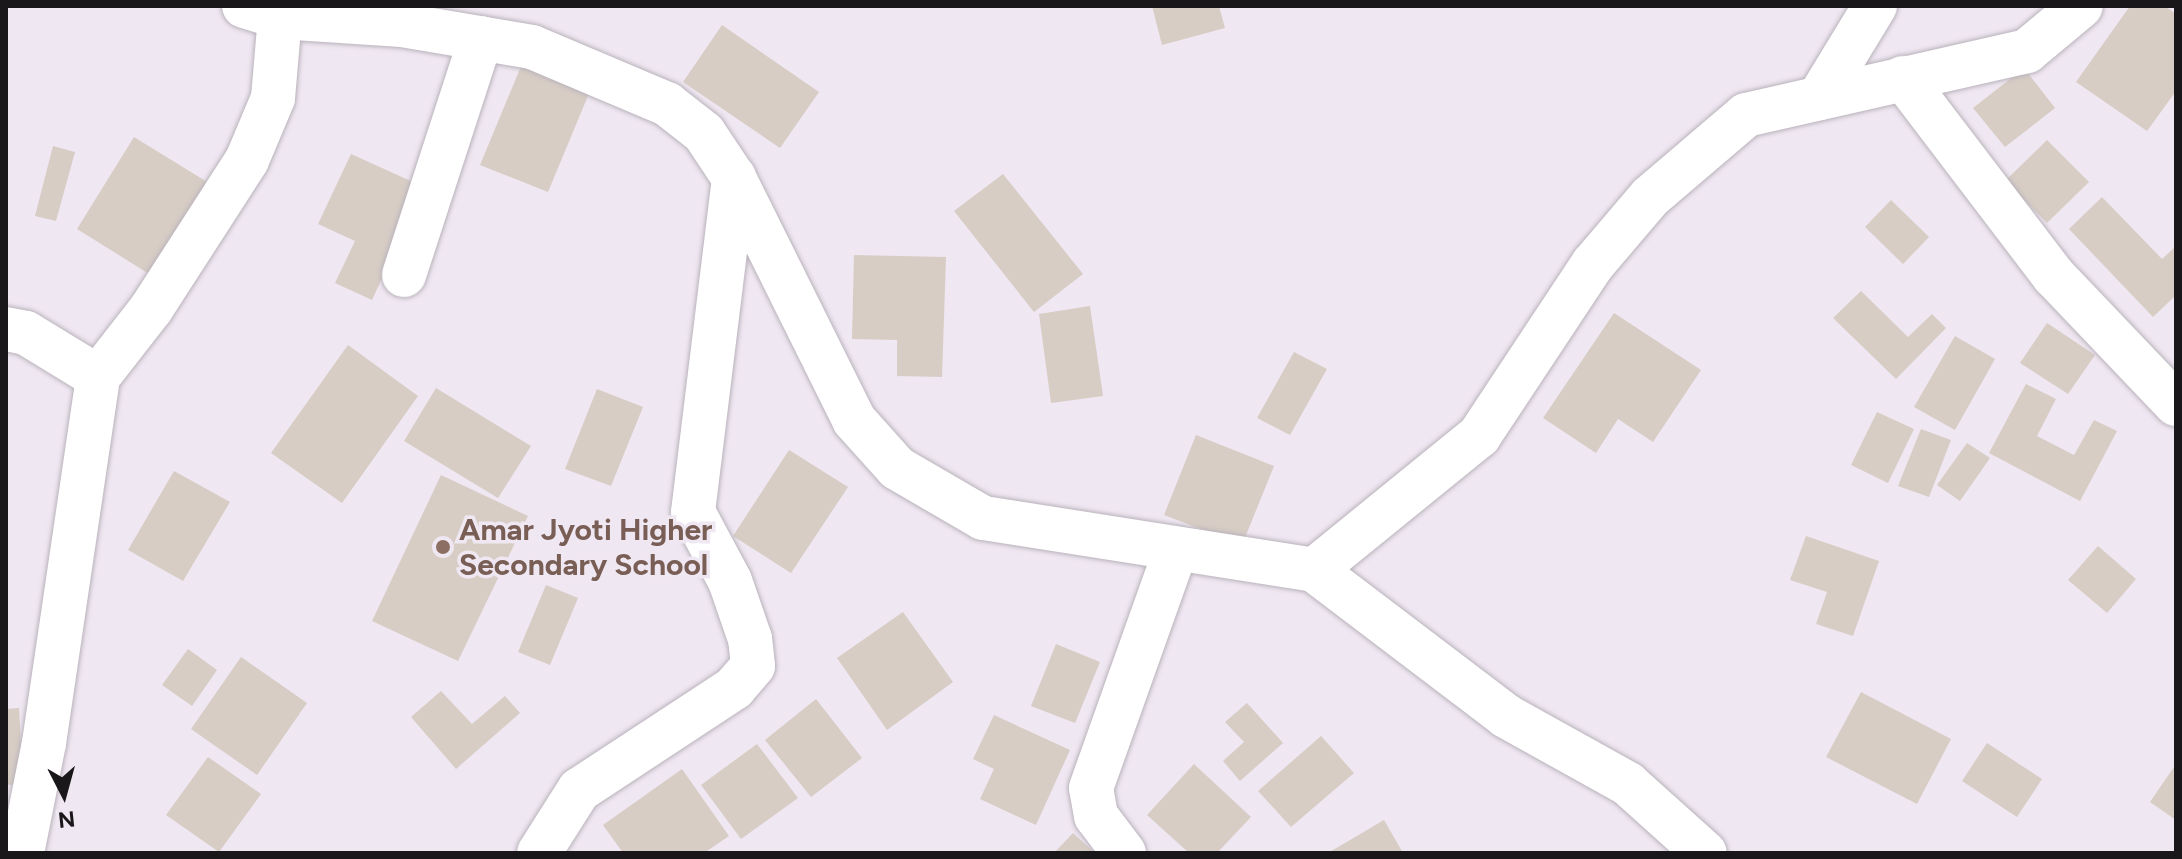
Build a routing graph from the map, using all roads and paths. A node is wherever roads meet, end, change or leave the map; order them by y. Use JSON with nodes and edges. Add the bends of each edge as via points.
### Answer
{"nodes":[{"id":1,"x":1875,"y":6,"type":"edge"},
{"id":2,"x":2081,"y":6,"type":"edge"},
{"id":3,"x":270,"y":10,"type":"edge"},
{"id":4,"x":481,"y":38,"type":"junction"},
{"id":5,"x":1903,"y":78,"type":"junction"},
{"id":6,"x":1819,"y":98,"type":"junction"},
{"id":7,"x":734,"y":178,"type":"junction"},
{"id":8,"x":404,"y":275,"type":"dead end"},
{"id":9,"x":6,"y":329,"type":"edge"},
{"id":10,"x":98,"y":377,"type":"junction"},
{"id":11,"x":2176,"y":404,"type":"edge"},
{"id":12,"x":1176,"y":549,"type":"junction"},
{"id":13,"x":1314,"y":570,"type":"junction"},
{"id":14,"x":22,"y":853,"type":"edge"},
{"id":15,"x":539,"y":853,"type":"edge"},
{"id":16,"x":1124,"y":853,"type":"edge"},
{"id":17,"x":1705,"y":853,"type":"edge"}],
"edges":[{"from":1,"to":6,"type":"street"},
{"from":2,"to":5,"type":"street","via":[[2027,51]]},
{"from":3,"to":4,"type":"street"},
{"from":3,"to":10,"type":"street","via":[[273,98],[247,160],[151,309]]},
{"from":4,"to":7,"type":"street","via":[[532,47],[667,104],[704,133]]},
{"from":4,"to":8,"type":"street"},
{"from":5,"to":6,"type":"street"},
{"from":5,"to":11,"type":"street","via":[[2054,276]]},
{"from":6,"to":13,"type":"street","via":[[1746,115],[1650,197],[1593,264],[1479,436]]},
{"from":7,"to":12,"type":"street","via":[[854,420],[897,468],[983,518]]},
{"from":7,"to":15,"type":"street","via":[[693,512],[730,581],[750,639],[753,666],[734,688],[579,790]]},
{"from":9,"to":10,"type":"street","via":[[26,333]]},
{"from":10,"to":14,"type":"street","via":[[44,743]]},
{"from":12,"to":13,"type":"street"},
{"from":12,"to":16,"type":"street","via":[[1091,788],[1096,816]]},
{"from":13,"to":17,"type":"street","via":[[1506,716],[1628,784]]}]}
